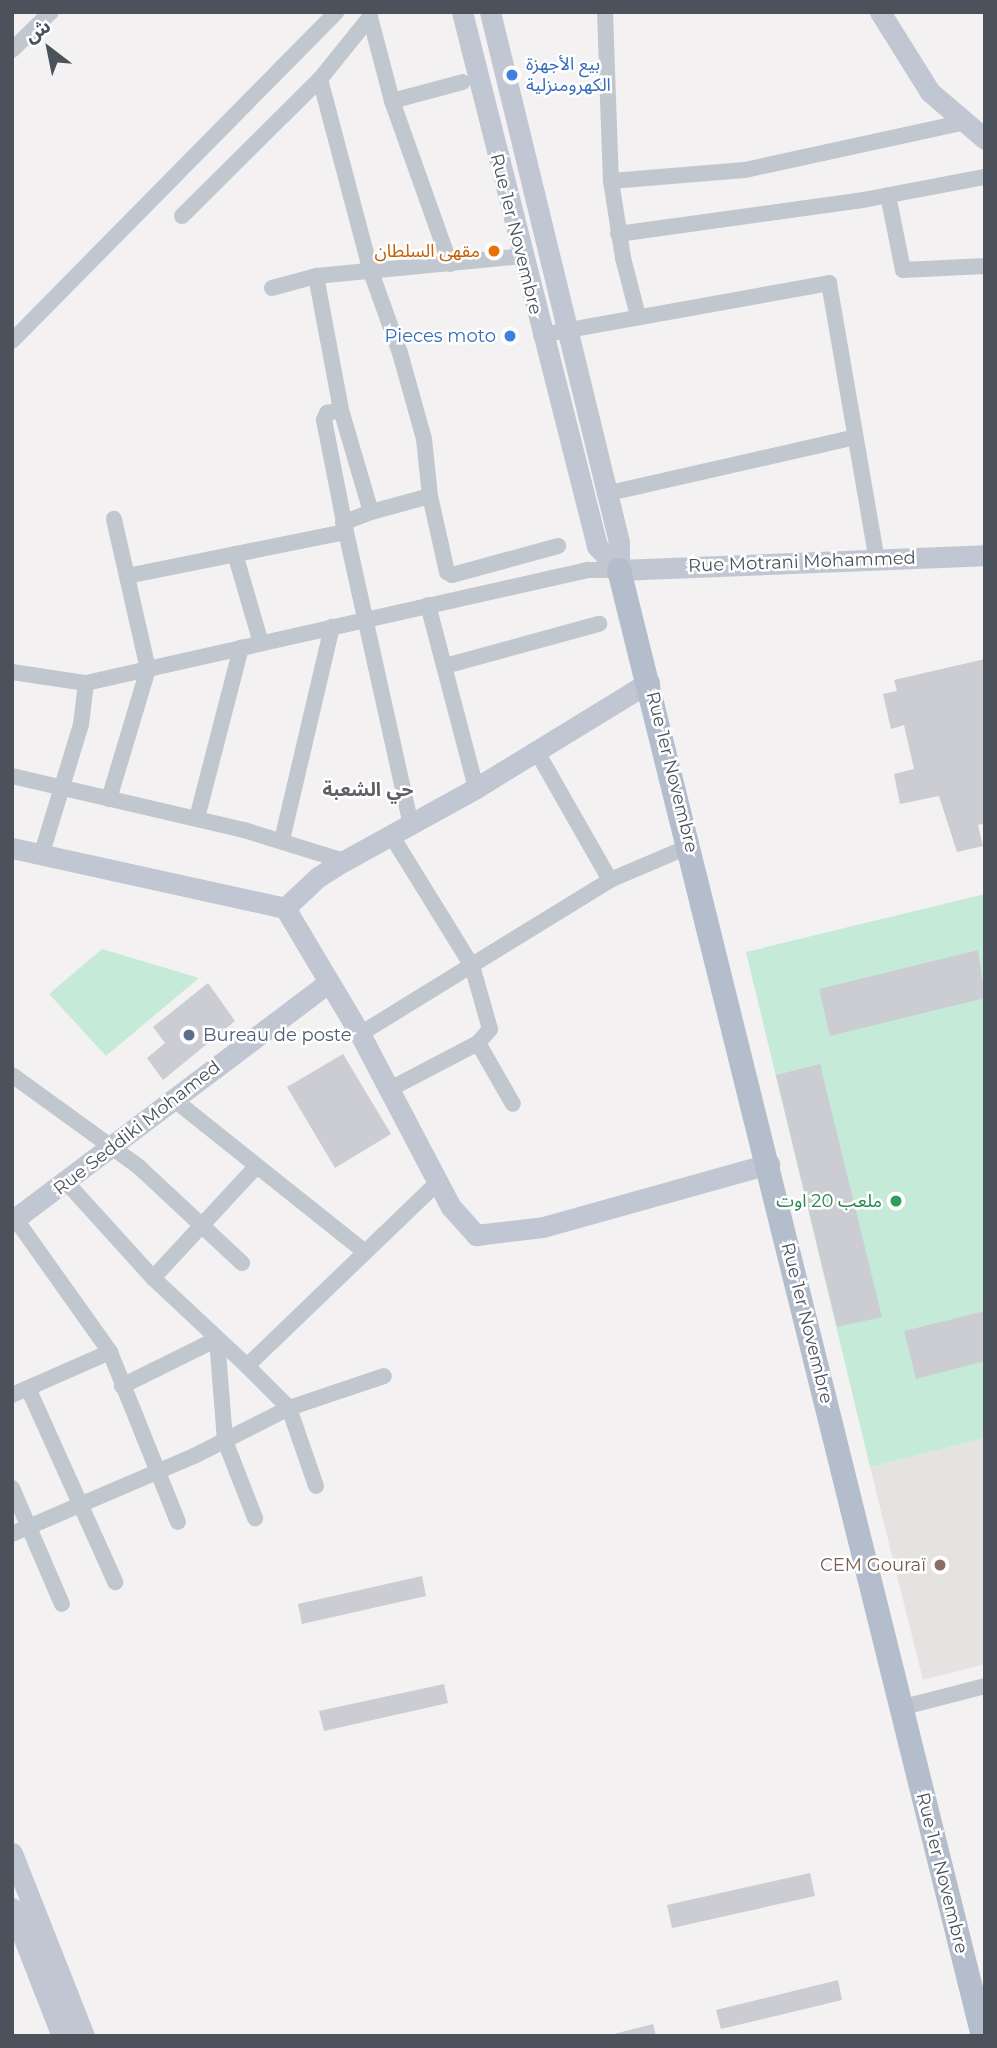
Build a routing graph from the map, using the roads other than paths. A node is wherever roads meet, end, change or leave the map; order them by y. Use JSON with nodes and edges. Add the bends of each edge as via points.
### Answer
{"nodes":[{"id":1,"x":51,"y":12,"type":"edge"},
{"id":2,"x":337,"y":12,"type":"edge"},
{"id":3,"x":462,"y":12,"type":"edge"},
{"id":4,"x":490,"y":12,"type":"edge"},
{"id":5,"x":605,"y":12,"type":"edge"},
{"id":6,"x":880,"y":12,"type":"edge"},
{"id":7,"x":12,"y":50,"type":"edge"},
{"id":8,"x":320,"y":79,"type":"junction"},
{"id":9,"x":463,"y":82,"type":"dead end"},
{"id":10,"x":392,"y":101,"type":"junction"},
{"id":11,"x":965,"y":122,"type":"junction"},
{"id":12,"x":985,"y":139,"type":"edge"},
{"id":13,"x":985,"y":177,"type":"edge"},
{"id":14,"x":611,"y":181,"type":"junction"},
{"id":15,"x":888,"y":195,"type":"junction"},
{"id":16,"x":182,"y":216,"type":"dead end"},
{"id":17,"x":618,"y":234,"type":"junction"},
{"id":18,"x":522,"y":256,"type":"junction"},
{"id":19,"x":450,"y":264,"type":"junction"},
{"id":20,"x":985,"y":266,"type":"edge"},
{"id":21,"x":371,"y":272,"type":"junction"},
{"id":22,"x":316,"y":276,"type":"junction"},
{"id":23,"x":272,"y":288,"type":"dead end"},
{"id":24,"x":638,"y":316,"type":"junction"},
{"id":25,"x":564,"y":328,"type":"junction"},
{"id":26,"x":541,"y":335,"type":"junction"},
{"id":27,"x":12,"y":341,"type":"edge"},
{"id":28,"x":341,"y":410,"type":"junction"},
{"id":29,"x":855,"y":437,"type":"junction"},
{"id":30,"x":605,"y":495,"type":"junction"},
{"id":31,"x":430,"y":496,"type":"junction"},
{"id":32,"x":371,"y":512,"type":"junction"},
{"id":33,"x":114,"y":519,"type":"dead end"},
{"id":34,"x":345,"y":527,"type":"junction"},
{"id":35,"x":558,"y":545,"type":"dead end"},
{"id":36,"x":235,"y":554,"type":"junction"},
{"id":37,"x":985,"y":555,"type":"edge"},
{"id":38,"x":877,"y":559,"type":"junction"},
{"id":39,"x":618,"y":570,"type":"junction"},
{"id":40,"x":127,"y":576,"type":"junction"},
{"id":41,"x":428,"y":605,"type":"junction"},
{"id":42,"x":365,"y":619,"type":"junction"},
{"id":43,"x":599,"y":624,"type":"dead end"},
{"id":44,"x":332,"y":627,"type":"junction"},
{"id":45,"x":261,"y":643,"type":"junction"},
{"id":46,"x":240,"y":648,"type":"junction"},
{"id":47,"x":445,"y":666,"type":"junction"},
{"id":48,"x":148,"y":669,"type":"junction"},
{"id":49,"x":12,"y":672,"type":"edge"},
{"id":50,"x":649,"y":682,"type":"junction"},
{"id":51,"x":86,"y":683,"type":"junction"},
{"id":52,"x":537,"y":752,"type":"junction"},
{"id":53,"x":12,"y":776,"type":"edge"},
{"id":54,"x":61,"y":786,"type":"junction"},
{"id":55,"x":476,"y":788,"type":"junction"},
{"id":56,"x":109,"y":799,"type":"junction"},
{"id":57,"x":197,"y":818,"type":"junction"},
{"id":58,"x":411,"y":825,"type":"junction"},
{"id":59,"x":391,"y":835,"type":"junction"},
{"id":60,"x":282,"y":840,"type":"junction"},
{"id":61,"x":690,"y":846,"type":"junction"},
{"id":62,"x":12,"y":848,"type":"edge"},
{"id":63,"x":41,"y":856,"type":"junction"},
{"id":64,"x":344,"y":861,"type":"junction"},
{"id":65,"x":610,"y":880,"type":"junction"},
{"id":66,"x":285,"y":908,"type":"junction"},
{"id":67,"x":472,"y":966,"type":"junction"},
{"id":68,"x":328,"y":983,"type":"junction"},
{"id":69,"x":360,"y":1034,"type":"junction"},
{"id":70,"x":478,"y":1043,"type":"junction"},
{"id":71,"x":12,"y":1075,"type":"edge"},
{"id":72,"x":390,"y":1089,"type":"junction"},
{"id":73,"x":172,"y":1098,"type":"junction"},
{"id":74,"x":513,"y":1104,"type":"dead end"},
{"id":75,"x":112,"y":1146,"type":"junction"},
{"id":76,"x":769,"y":1164,"type":"junction"},
{"id":77,"x":255,"y":1168,"type":"junction"},
{"id":78,"x":439,"y":1181,"type":"junction"},
{"id":79,"x":67,"y":1183,"type":"junction"},
{"id":80,"x":14,"y":1218,"type":"edge"},
{"id":81,"x":202,"y":1226,"type":"junction"},
{"id":82,"x":365,"y":1252,"type":"junction"},
{"id":83,"x":242,"y":1263,"type":"dead end"},
{"id":84,"x":153,"y":1278,"type":"junction"},
{"id":85,"x":217,"y":1339,"type":"junction"},
{"id":86,"x":110,"y":1352,"type":"junction"},
{"id":87,"x":247,"y":1366,"type":"junction"},
{"id":88,"x":384,"y":1377,"type":"dead end"},
{"id":89,"x":122,"y":1386,"type":"junction"},
{"id":90,"x":28,"y":1388,"type":"junction"},
{"id":91,"x":12,"y":1395,"type":"edge"},
{"id":92,"x":289,"y":1408,"type":"junction"},
{"id":93,"x":225,"y":1441,"type":"junction"},
{"id":94,"x":158,"y":1472,"type":"junction"},
{"id":95,"x":316,"y":1486,"type":"dead end"},
{"id":96,"x":12,"y":1488,"type":"edge"},
{"id":97,"x":80,"y":1505,"type":"junction"},
{"id":98,"x":255,"y":1518,"type":"dead end"},
{"id":99,"x":178,"y":1522,"type":"dead end"},
{"id":100,"x":29,"y":1527,"type":"junction"},
{"id":101,"x":12,"y":1534,"type":"edge"},
{"id":102,"x":115,"y":1582,"type":"dead end"},
{"id":103,"x":62,"y":1605,"type":"dead end"},
{"id":104,"x":985,"y":1686,"type":"edge"},
{"id":105,"x":900,"y":1708,"type":"junction"},
{"id":106,"x":12,"y":1853,"type":"edge"},
{"id":107,"x":12,"y":1908,"type":"edge"},
{"id":108,"x":982,"y":2022,"type":"edge"},
{"id":109,"x":70,"y":2029,"type":"edge"}],
"edges":[{"from":1,"to":7,"type":"street"},
{"from":2,"to":27,"type":"street"},
{"from":3,"to":18,"type":"street","name":"Rue 1er Novembre"},
{"from":4,"to":25,"type":"street","name":"Rue 1er Novembre"},
{"from":5,"to":14,"type":"street"},
{"from":6,"to":11,"type":"street","via":[[930,92]]},
{"from":8,"to":10,"type":"street","via":[[370,17]]},
{"from":8,"to":16,"type":"street"},
{"from":8,"to":21,"type":"street"},
{"from":9,"to":10,"type":"street"},
{"from":10,"to":19,"type":"street"},
{"from":11,"to":12,"type":"street"},
{"from":11,"to":14,"type":"street","via":[[745,170]]},
{"from":13,"to":15,"type":"street"},
{"from":14,"to":17,"type":"street"},
{"from":15,"to":17,"type":"street"},
{"from":15,"to":20,"type":"street","via":[[903,270]]},
{"from":17,"to":24,"type":"street"},
{"from":18,"to":19,"type":"street"},
{"from":18,"to":26,"type":"street","name":"Rue 1er Novembre"},
{"from":19,"to":21,"type":"street"},
{"from":21,"to":22,"type":"street"},
{"from":21,"to":31,"type":"street","via":[[420,419]]},
{"from":22,"to":23,"type":"street"},
{"from":22,"to":28,"type":"street"},
{"from":24,"to":25,"type":"street"},
{"from":24,"to":29,"type":"street","via":[[829,283]]},
{"from":25,"to":26,"type":"street"},
{"from":25,"to":30,"type":"street","name":"Rue 1er Novembre"},
{"from":26,"to":39,"type":"street","name":"Rue 1er Novembre","via":[[597,546]]},
{"from":28,"to":32,"type":"street"},
{"from":28,"to":34,"type":"street","via":[[327,413],[324,420]]},
{"from":29,"to":30,"type":"street"},
{"from":29,"to":38,"type":"street"},
{"from":30,"to":39,"type":"street","name":"Rue 1er Novembre","via":[[619,542]]},
{"from":31,"to":32,"type":"street"},
{"from":31,"to":35,"type":"street","via":[[447,572],[452,575]]},
{"from":32,"to":34,"type":"street"},
{"from":33,"to":40,"type":"street"},
{"from":34,"to":36,"type":"street"},
{"from":34,"to":42,"type":"street"},
{"from":36,"to":40,"type":"street"},
{"from":36,"to":45,"type":"street"},
{"from":37,"to":38,"type":"street","name":"Rue Motrani Mohammed"},
{"from":38,"to":39,"type":"street","name":"Rue Motrani Mohammed"},
{"from":39,"to":41,"type":"street","via":[[589,570]]},
{"from":39,"to":50,"type":"main road","name":"Rue 1er Novembre"},
{"from":40,"to":48,"type":"street"},
{"from":41,"to":42,"type":"street"},
{"from":41,"to":47,"type":"street"},
{"from":42,"to":44,"type":"street"},
{"from":42,"to":58,"type":"street"},
{"from":43,"to":47,"type":"street"},
{"from":44,"to":45,"type":"street"},
{"from":44,"to":60,"type":"street"},
{"from":45,"to":46,"type":"street"},
{"from":46,"to":48,"type":"street"},
{"from":46,"to":57,"type":"street"},
{"from":47,"to":55,"type":"street"},
{"from":48,"to":51,"type":"street"},
{"from":48,"to":56,"type":"street"},
{"from":49,"to":51,"type":"street"},
{"from":50,"to":52,"type":"street"},
{"from":50,"to":61,"type":"main road","name":"Rue 1er Novembre"},
{"from":51,"to":54,"type":"street","via":[[81,724]]},
{"from":52,"to":55,"type":"street"},
{"from":52,"to":65,"type":"street"},
{"from":53,"to":54,"type":"street"},
{"from":54,"to":56,"type":"street"},
{"from":54,"to":63,"type":"street"},
{"from":55,"to":58,"type":"street"},
{"from":56,"to":57,"type":"street"},
{"from":57,"to":60,"type":"street"},
{"from":58,"to":59,"type":"street"},
{"from":59,"to":64,"type":"street"},
{"from":59,"to":67,"type":"street"},
{"from":60,"to":64,"type":"street"},
{"from":61,"to":65,"type":"street"},
{"from":61,"to":76,"type":"main road","name":"Rue 1er Novembre"},
{"from":62,"to":63,"type":"street"},
{"from":63,"to":66,"type":"street"},
{"from":64,"to":66,"type":"street","via":[[318,877]]},
{"from":65,"to":67,"type":"street"},
{"from":66,"to":68,"type":"street"},
{"from":67,"to":69,"type":"street"},
{"from":67,"to":70,"type":"street","via":[[490,1030]]},
{"from":68,"to":69,"type":"street"},
{"from":68,"to":73,"type":"street","name":"Rue Seddiki Mohamed"},
{"from":69,"to":72,"type":"street"},
{"from":70,"to":72,"type":"street"},
{"from":70,"to":74,"type":"street"},
{"from":71,"to":75,"type":"street"},
{"from":72,"to":78,"type":"street"},
{"from":73,"to":75,"type":"street","name":"Rue Seddiki Mohamed"},
{"from":73,"to":77,"type":"street"},
{"from":75,"to":79,"type":"street","name":"Rue Seddiki Mohamed"},
{"from":75,"to":81,"type":"street"},
{"from":76,"to":78,"type":"street","via":[[510,1234],[476,1235],[459,1217]]},
{"from":76,"to":105,"type":"main road","name":"Rue 1er Novembre"},
{"from":77,"to":81,"type":"street"},
{"from":77,"to":82,"type":"street"},
{"from":78,"to":82,"type":"street"},
{"from":79,"to":80,"type":"street","name":"Rue Seddiki Mohamed"},
{"from":79,"to":84,"type":"street"},
{"from":80,"to":86,"type":"street"},
{"from":81,"to":83,"type":"street"},
{"from":81,"to":84,"type":"street"},
{"from":82,"to":87,"type":"street"},
{"from":84,"to":85,"type":"street"},
{"from":85,"to":87,"type":"street"},
{"from":85,"to":89,"type":"street"},
{"from":85,"to":93,"type":"street"},
{"from":86,"to":89,"type":"street"},
{"from":86,"to":90,"type":"street"},
{"from":87,"to":92,"type":"street"},
{"from":88,"to":92,"type":"street"},
{"from":89,"to":94,"type":"street"},
{"from":90,"to":91,"type":"street"},
{"from":90,"to":97,"type":"street"},
{"from":92,"to":93,"type":"street"},
{"from":92,"to":95,"type":"street"},
{"from":93,"to":94,"type":"street"},
{"from":93,"to":98,"type":"street"},
{"from":94,"to":97,"type":"street"},
{"from":94,"to":99,"type":"street"},
{"from":96,"to":100,"type":"street"},
{"from":97,"to":100,"type":"street"},
{"from":97,"to":102,"type":"street"},
{"from":100,"to":101,"type":"street"},
{"from":100,"to":103,"type":"street"},
{"from":104,"to":105,"type":"street"},
{"from":105,"to":108,"type":"main road","name":"Rue 1er Novembre"},
{"from":106,"to":109,"type":"street"},
{"from":107,"to":109,"type":"street"}]}
